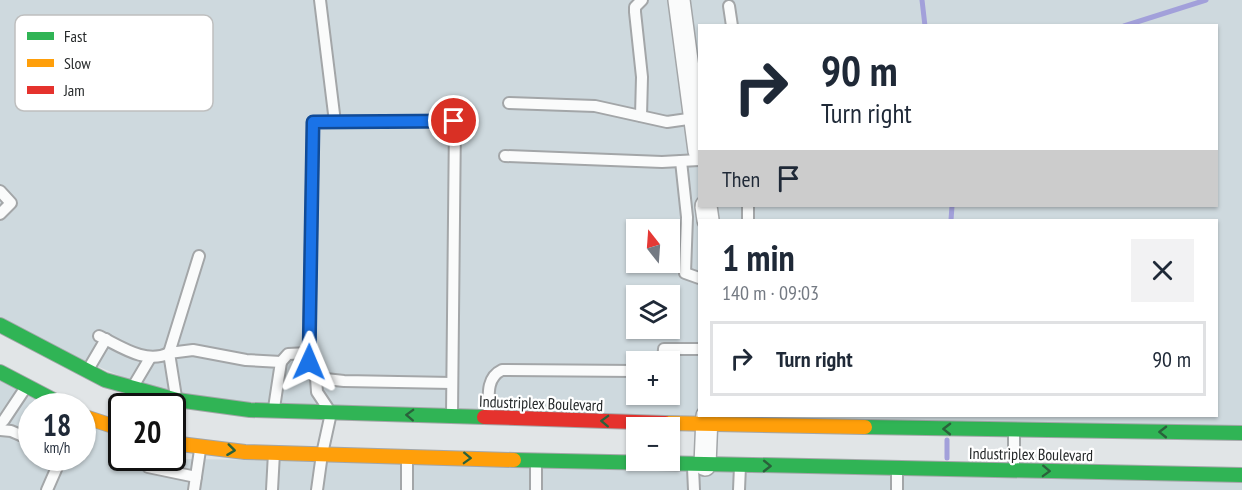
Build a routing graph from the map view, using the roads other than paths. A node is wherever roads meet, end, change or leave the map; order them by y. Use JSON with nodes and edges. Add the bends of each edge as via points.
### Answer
{"nodes":[{"id":1,"x":320,"y":0,"type":"edge"},
{"id":2,"x":642,"y":0,"type":"edge"},
{"id":3,"x":679,"y":0,"type":"edge"},
{"id":4,"x":729,"y":6,"type":"dead end"},
{"id":5,"x":732,"y":24,"type":"edge"},
{"id":6,"x":693,"y":61,"type":"edge"},
{"id":7,"x":510,"y":103,"type":"dead end"},
{"id":8,"x":641,"y":116,"type":"junction"},
{"id":9,"x":695,"y":118,"type":"junction"},
{"id":10,"x":335,"y":122,"type":"junction"},
{"id":11,"x":695,"y":153,"type":"edge"},
{"id":12,"x":505,"y":156,"type":"dead end"},
{"id":13,"x":0,"y":191,"type":"edge"},
{"id":14,"x":0,"y":214,"type":"edge"},
{"id":15,"x":199,"y":256,"type":"dead end"},
{"id":16,"x":698,"y":278,"type":"edge"},
{"id":17,"x":1,"y":327,"type":"edge"},
{"id":18,"x":698,"y":350,"type":"edge"},
{"id":19,"x":664,"y":351,"type":"edge"},
{"id":20,"x":169,"y":353,"type":"junction"},
{"id":21,"x":309,"y":353,"type":"junction"},
{"id":22,"x":150,"y":358,"type":"junction"},
{"id":23,"x":281,"y":362,"type":"junction"},
{"id":24,"x":87,"y":371,"type":"junction"},
{"id":25,"x":626,"y":371,"type":"edge"},
{"id":26,"x":0,"y":372,"type":"edge"},
{"id":27,"x":316,"y":378,"type":"junction"},
{"id":28,"x":452,"y":383,"type":"junction"},
{"id":29,"x":27,"y":387,"type":"junction"},
{"id":30,"x":132,"y":388,"type":"junction"},
{"id":31,"x":39,"y":393,"type":"edge"},
{"id":32,"x":151,"y":393,"type":"edge"},
{"id":33,"x":176,"y":393,"type":"edge"},
{"id":34,"x":186,"y":401,"type":"edge"},
{"id":35,"x":274,"y":411,"type":"junction"},
{"id":36,"x":331,"y":413,"type":"junction"},
{"id":37,"x":452,"y":416,"type":"junction"},
{"id":38,"x":489,"y":418,"type":"junction"},
{"id":39,"x":707,"y":420,"type":"edge"},
{"id":40,"x":753,"y":420,"type":"edge"},
{"id":41,"x":837,"y":421,"type":"edge"},
{"id":42,"x":973,"y":422,"type":"edge"},
{"id":43,"x":0,"y":424,"type":"edge"},
{"id":44,"x":0,"y":430,"type":"edge"},
{"id":45,"x":1014,"y":431,"type":"junction"},
{"id":46,"x":1242,"y":433,"type":"edge"},
{"id":47,"x":18,"y":435,"type":"edge"},
{"id":48,"x":186,"y":445,"type":"edge"},
{"id":49,"x":201,"y":447,"type":"junction"},
{"id":50,"x":274,"y":453,"type":"junction"},
{"id":51,"x":322,"y":454,"type":"junction"},
{"id":52,"x":406,"y":457,"type":"junction"},
{"id":53,"x":536,"y":460,"type":"junction"},
{"id":54,"x":699,"y":465,"type":"junction"},
{"id":55,"x":740,"y":465,"type":"junction"},
{"id":56,"x":897,"y":468,"type":"junction"},
{"id":57,"x":1014,"y":470,"type":"junction"},
{"id":58,"x":55,"y":471,"type":"edge"},
{"id":59,"x":167,"y":471,"type":"edge"},
{"id":60,"x":1242,"y":475,"type":"edge"},
{"id":61,"x":196,"y":477,"type":"junction"},
{"id":62,"x":47,"y":490,"type":"edge"},
{"id":63,"x":194,"y":490,"type":"edge"},
{"id":64,"x":272,"y":490,"type":"edge"},
{"id":65,"x":317,"y":490,"type":"edge"},
{"id":66,"x":407,"y":490,"type":"edge"},
{"id":67,"x":536,"y":490,"type":"edge"},
{"id":68,"x":694,"y":490,"type":"edge"},
{"id":69,"x":739,"y":490,"type":"edge"},
{"id":70,"x":897,"y":490,"type":"edge"}],
"edges":[{"from":1,"to":10,"type":"lane"},
{"from":2,"to":8,"type":"lane","via":[[635,7],[642,77]]},
{"from":3,"to":6,"type":"street"},
{"from":4,"to":5,"type":"lane"},
{"from":6,"to":9,"type":"street"},
{"from":7,"to":8,"type":"lane","via":[[595,106]]},
{"from":8,"to":9,"type":"lane","via":[[667,122]]},
{"from":9,"to":11,"type":"street"},
{"from":10,"to":21,"type":"lane","via":[[313,122]]},
{"from":10,"to":28,"type":"lane","via":[[454,121]]},
{"from":11,"to":12,"type":"lane"},
{"from":11,"to":16,"type":"lane","via":[[685,273]]},
{"from":13,"to":14,"type":"lane","via":[[11,203]]},
{"from":15,"to":20,"type":"lane"},
{"from":17,"to":24,"type":"street","name":"Industriplex Boulevard"},
{"from":18,"to":19,"type":"lane"},
{"from":20,"to":22,"type":"lane"},
{"from":20,"to":23,"type":"lane","via":[[193,351]]},
{"from":20,"to":33,"type":"lane"},
{"from":21,"to":23,"type":"lane","via":[[288,354]]},
{"from":21,"to":27,"type":"lane"},
{"from":22,"to":24,"type":"lane","via":[[102,338]]},
{"from":22,"to":30,"type":"lane"},
{"from":23,"to":35,"type":"lane"},
{"from":24,"to":30,"type":"street","name":"Industriplex Boulevard"},
{"from":25,"to":38,"type":"lane","via":[[502,370],[491,380]]},
{"from":26,"to":29,"type":"street"},
{"from":27,"to":28,"type":"lane"},
{"from":27,"to":36,"type":"lane","via":[[317,392]]},
{"from":28,"to":37,"type":"lane"},
{"from":29,"to":31,"type":"street"},
{"from":29,"to":43,"type":"lane"},
{"from":30,"to":32,"type":"street","name":"Industriplex Boulevard"},
{"from":34,"to":35,"type":"street","name":"Industriplex Boulevard"},
{"from":35,"to":36,"type":"street","name":"Industriplex Boulevard"},
{"from":37,"to":36,"type":"street","name":"Industriplex Boulevard","one_way":true},
{"from":36,"to":51,"type":"lane"},
{"from":37,"to":38,"type":"street","name":"Industriplex Boulevard"},
{"from":39,"to":38,"type":"street","name":"Industriplex Boulevard","one_way":true},
{"from":39,"to":40,"type":"street","name":"Industriplex Boulevard"},
{"from":39,"to":54,"type":"street"},
{"from":40,"to":41,"type":"street","name":"Industriplex Boulevard"},
{"from":42,"to":41,"type":"street","name":"Industriplex Boulevard","one_way":true},
{"from":42,"to":45,"type":"street","name":"Industriplex Boulevard"},
{"from":44,"to":47,"type":"lane"},
{"from":46,"to":45,"type":"street","name":"Industriplex Boulevard","one_way":true,"via":[[1196,428]]},
{"from":45,"to":57,"type":"lane"},
{"from":48,"to":49,"type":"street","name":"Industriplex Boulevard"},
{"from":49,"to":50,"type":"street","name":"Industriplex Boulevard","one_way":true},
{"from":49,"to":61,"type":"lane"},
{"from":50,"to":51,"type":"street","name":"Industriplex Boulevard"},
{"from":50,"to":64,"type":"lane"},
{"from":51,"to":52,"type":"street","name":"Industriplex Boulevard"},
{"from":51,"to":65,"type":"lane"},
{"from":52,"to":53,"type":"street","name":"Industriplex Boulevard","one_way":true},
{"from":52,"to":66,"type":"lane"},
{"from":53,"to":54,"type":"street","name":"Industriplex Boulevard"},
{"from":53,"to":67,"type":"lane"},
{"from":54,"to":55,"type":"street","name":"Industriplex Boulevard"},
{"from":54,"to":68,"type":"lane"},
{"from":55,"to":56,"type":"street","name":"Industriplex Boulevard","one_way":true},
{"from":55,"to":69,"type":"lane"},
{"from":56,"to":57,"type":"street","name":"Industriplex Boulevard"},
{"from":56,"to":70,"type":"lane"},
{"from":57,"to":60,"type":"street","name":"Industriplex Boulevard","one_way":true,"via":[[1120,477]]},
{"from":58,"to":62,"type":"lane"},
{"from":59,"to":61,"type":"lane"},
{"from":61,"to":63,"type":"lane"}]}
